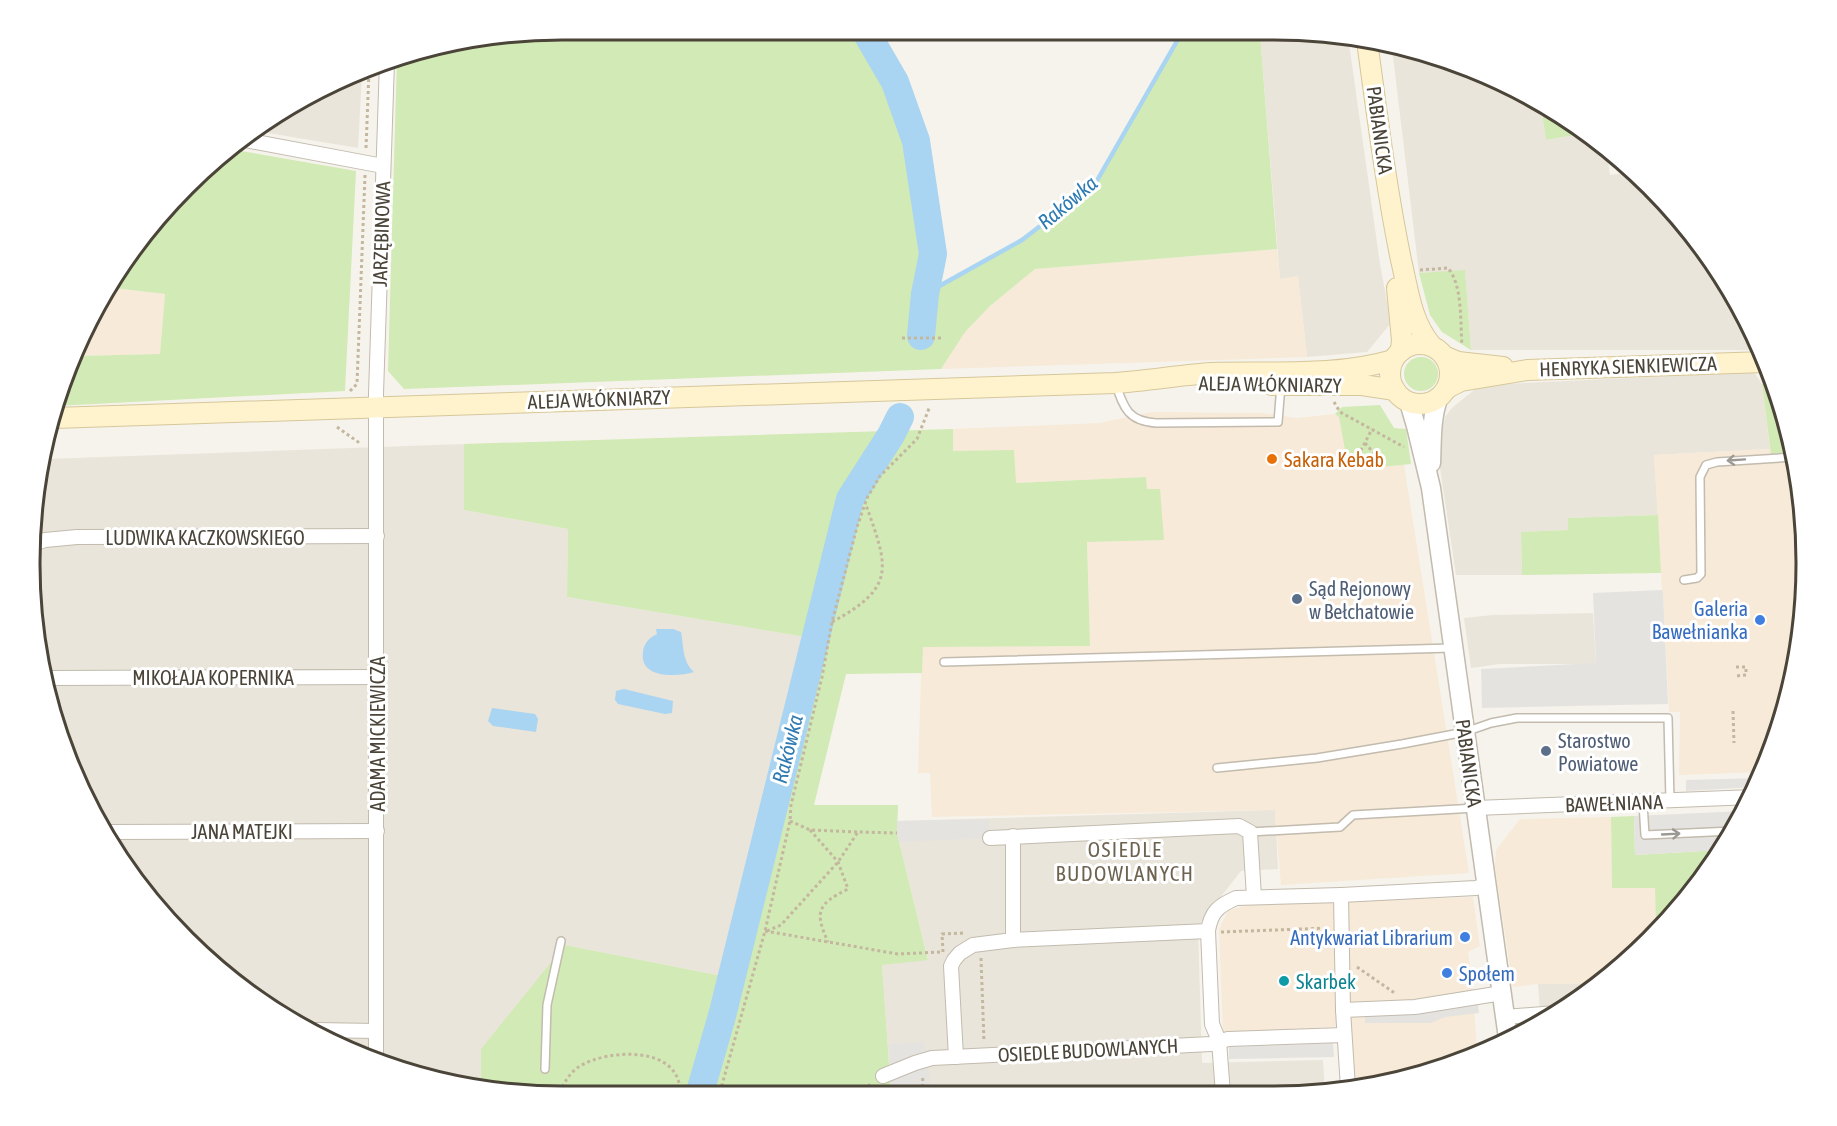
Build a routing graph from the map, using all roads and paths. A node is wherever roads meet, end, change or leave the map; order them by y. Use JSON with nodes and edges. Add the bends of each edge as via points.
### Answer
{"nodes":[{"id":1,"x":1368,"y":50,"type":"edge"},
{"id":2,"x":387,"y":71,"type":"edge"},
{"id":3,"x":369,"y":78,"type":"edge"},
{"id":4,"x":254,"y":142,"type":"edge"},
{"id":5,"x":366,"y":163,"type":"junction"},
{"id":6,"x":383,"y":166,"type":"junction"},
{"id":7,"x":1393,"y":219,"type":"junction"},
{"id":8,"x":1415,"y":270,"type":"dead end"},
{"id":9,"x":902,"y":338,"type":"dead end"},
{"id":10,"x":942,"y":338,"type":"dead end"},
{"id":11,"x":1446,"y":351,"type":"junction"},
{"id":12,"x":1397,"y":355,"type":"junction"},
{"id":13,"x":1757,"y":362,"type":"edge"},
{"id":14,"x":1527,"y":370,"type":"junction"},
{"id":15,"x":1281,"y":378,"type":"junction"},
{"id":16,"x":1115,"y":383,"type":"junction"},
{"id":17,"x":1443,"y":393,"type":"junction"},
{"id":18,"x":1402,"y":396,"type":"junction"},
{"id":19,"x":345,"y":397,"type":"dead end"},
{"id":20,"x":930,"y":397,"type":"junction"},
{"id":21,"x":1334,"y":402,"type":"dead end"},
{"id":22,"x":376,"y":407,"type":"junction"},
{"id":23,"x":61,"y":418,"type":"edge"},
{"id":24,"x":328,"y":421,"type":"dead end"},
{"id":25,"x":1372,"y":429,"type":"junction"},
{"id":26,"x":1365,"y":443,"type":"junction"},
{"id":27,"x":366,"y":447,"type":"dead end"},
{"id":28,"x":1412,"y":448,"type":"dead end"},
{"id":29,"x":1358,"y":456,"type":"dead end"},
{"id":30,"x":1376,"y":456,"type":"dead end"},
{"id":31,"x":1785,"y":458,"type":"edge"},
{"id":32,"x":1431,"y":488,"type":"junction"},
{"id":33,"x":865,"y":503,"type":"junction"},
{"id":34,"x":377,"y":536,"type":"junction"},
{"id":35,"x":41,"y":541,"type":"edge"},
{"id":36,"x":1684,"y":580,"type":"dead end"},
{"id":37,"x":832,"y":622,"type":"junction"},
{"id":38,"x":1452,"y":648,"type":"junction"},
{"id":39,"x":944,"y":662,"type":"dead end"},
{"id":40,"x":1736,"y":667,"type":"dead end"},
{"id":41,"x":1736,"y":676,"type":"dead end"},
{"id":42,"x":377,"y":677,"type":"junction"},
{"id":43,"x":54,"y":678,"type":"edge"},
{"id":44,"x":1733,"y":711,"type":"dead end"},
{"id":45,"x":1465,"y":732,"type":"junction"},
{"id":46,"x":1734,"y":743,"type":"dead end"},
{"id":47,"x":1217,"y":768,"type":"dead end"},
{"id":48,"x":1740,"y":799,"type":"edge"},
{"id":49,"x":1670,"y":801,"type":"junction"},
{"id":50,"x":1643,"y":802,"type":"junction"},
{"id":51,"x":1476,"y":808,"type":"junction"},
{"id":52,"x":790,"y":821,"type":"junction"},
{"id":53,"x":810,"y":830,"type":"junction"},
{"id":54,"x":377,"y":831,"type":"junction"},
{"id":55,"x":1721,"y":831,"type":"edge"},
{"id":56,"x":116,"y":832,"type":"edge"},
{"id":57,"x":858,"y":832,"type":"junction"},
{"id":58,"x":1250,"y":832,"type":"junction"},
{"id":59,"x":897,"y":833,"type":"dead end"},
{"id":60,"x":1012,"y":836,"type":"junction"},
{"id":61,"x":990,"y":838,"type":"dead end"},
{"id":62,"x":838,"y":861,"type":"junction"},
{"id":63,"x":1486,"y":885,"type":"junction"},
{"id":64,"x":1341,"y":895,"type":"junction"},
{"id":65,"x":1254,"y":897,"type":"junction"},
{"id":66,"x":765,"y":931,"type":"junction"},
{"id":67,"x":1214,"y":932,"type":"junction"},
{"id":68,"x":965,"y":933,"type":"dead end"},
{"id":69,"x":942,"y":934,"type":"dead end"},
{"id":70,"x":1013,"y":940,"type":"junction"},
{"id":71,"x":561,"y":942,"type":"dead end"},
{"id":72,"x":828,"y":942,"type":"junction"},
{"id":73,"x":985,"y":951,"type":"dead end"},
{"id":74,"x":943,"y":952,"type":"dead end"},
{"id":75,"x":1342,"y":957,"type":"junction"},
{"id":76,"x":1502,"y":993,"type":"junction"},
{"id":77,"x":1415,"y":1007,"type":"junction"},
{"id":78,"x":1343,"y":1010,"type":"junction"},
{"id":79,"x":1505,"y":1017,"type":"junction"},
{"id":80,"x":1525,"y":1021,"type":"edge"},
{"id":81,"x":329,"y":1030,"type":"edge"},
{"id":82,"x":376,"y":1031,"type":"junction"},
{"id":83,"x":1507,"y":1031,"type":"edge"},
{"id":84,"x":1344,"y":1035,"type":"junction"},
{"id":85,"x":1220,"y":1041,"type":"junction"},
{"id":86,"x":376,"y":1051,"type":"edge"},
{"id":87,"x":985,"y":1055,"type":"junction"},
{"id":88,"x":956,"y":1057,"type":"junction"},
{"id":89,"x":545,"y":1070,"type":"dead end"},
{"id":90,"x":883,"y":1076,"type":"dead end"},
{"id":91,"x":1347,"y":1080,"type":"edge"},
{"id":92,"x":562,"y":1086,"type":"edge"},
{"id":93,"x":680,"y":1086,"type":"edge"},
{"id":94,"x":722,"y":1086,"type":"edge"},
{"id":95,"x":1222,"y":1086,"type":"edge"}],
"edges":[{"from":1,"to":7,"type":"main road","name":"PABIANICKA"},
{"from":2,"to":6,"type":"street","name":"JARZĘBINOWA"},
{"from":3,"to":5,"type":"path"},
{"from":4,"to":5,"type":"street"},
{"from":5,"to":6,"type":"street"},
{"from":5,"to":19,"type":"path","via":[[357,384]]},
{"from":6,"to":22,"type":"street","name":"JARZĘBINOWA"},
{"from":7,"to":11,"type":"main road","name":"PABIANICKA","via":[[1410,303],[1422,334]]},
{"from":7,"to":12,"type":"main road","name":"PABIANICKA","via":[[1402,340]]},
{"from":8,"to":11,"type":"path","via":[[1448,268],[1455,276],[1458,288]]},
{"from":9,"to":10,"type":"path"},
{"from":11,"to":12,"type":"main road","via":[[1422,343],[1410,345]]},
{"from":11,"to":14,"type":"main road","name":"HENRYKA SIENKIEWICZA","via":[[1458,362]]},
{"from":11,"to":17,"type":"main road","via":[[1450,376]]},
{"from":12,"to":15,"type":"main road","name":"ALEJA WŁÓKNIARZY","via":[[1378,364]]},
{"from":12,"to":18,"type":"main road","via":[[1390,371],[1391,382]]},
{"from":13,"to":14,"type":"main road","name":"HENRYKA SIENKIEWICZA"},
{"from":14,"to":17,"type":"main road","name":"HENRYKA SIENKIEWICZA","via":[[1461,381]]},
{"from":15,"to":16,"type":"main road","name":"ALEJA WŁÓKNIARZY","via":[[1208,374]]},
{"from":15,"to":16,"type":"lane","via":[[1278,422],[1146,422],[1124,408]]},
{"from":15,"to":18,"type":"main road","name":"ALEJA WŁÓKNIARZY","via":[[1362,385]]},
{"from":16,"to":20,"type":"main road","name":"ALEJA WŁÓKNIARZY"},
{"from":17,"to":18,"type":"main road","via":[[1426,403]]},
{"from":17,"to":32,"type":"street","name":"PABIANICKA","via":[[1432,426]]},
{"from":18,"to":32,"type":"street","name":"PABIANICKA"},
{"from":20,"to":22,"type":"main road","name":"ALEJA WŁÓKNIARZY","via":[[891,389]]},
{"from":20,"to":33,"type":"path","via":[[917,439],[880,476]]},
{"from":21,"to":25,"type":"path","via":[[1340,412]]},
{"from":22,"to":23,"type":"main road","name":"ALEJA WŁÓKNIARZY"},
{"from":22,"to":34,"type":"street","name":"ADAMA MICKIEWICZA"},
{"from":24,"to":27,"type":"path"},
{"from":25,"to":26,"type":"path"},
{"from":25,"to":28,"type":"path"},
{"from":26,"to":29,"type":"path"},
{"from":26,"to":30,"type":"path"},
{"from":31,"to":36,"type":"lane","one_way":true,"via":[[1706,465],[1700,477],[1701,574]]},
{"from":32,"to":38,"type":"street","name":"PABIANICKA"},
{"from":33,"to":37,"type":"path"},
{"from":33,"to":37,"type":"path","via":[[883,571],[866,601]]},
{"from":34,"to":35,"type":"street","name":"LUDWIKA KACZKOWSKIEGO","via":[[69,537]]},
{"from":34,"to":42,"type":"street","name":"ADAMA MICKIEWICZA"},
{"from":37,"to":52,"type":"path"},
{"from":38,"to":39,"type":"lane"},
{"from":38,"to":45,"type":"street","name":"PABIANICKA"},
{"from":40,"to":41,"type":"path","via":[[1746,667],[1746,675]]},
{"from":42,"to":43,"type":"street","name":"MIKOŁAJA KOPERNIKA"},
{"from":42,"to":54,"type":"street","name":"ADAMA MICKIEWICZA"},
{"from":44,"to":46,"type":"path"},
{"from":45,"to":47,"type":"lane","via":[[1317,758]]},
{"from":45,"to":49,"type":"lane","via":[[1517,718],[1668,718]]},
{"from":45,"to":51,"type":"street","name":"PABIANICKA"},
{"from":48,"to":49,"type":"street","name":"BAWEŁNIANA"},
{"from":49,"to":50,"type":"street","name":"BAWEŁNIANA"},
{"from":50,"to":51,"type":"street","name":"BAWEŁNIANA"},
{"from":50,"to":55,"type":"lane","one_way":true,"via":[[1645,835]]},
{"from":51,"to":58,"type":"lane","via":[[1353,815],[1340,827]]},
{"from":51,"to":63,"type":"street","name":"PABIANICKA"},
{"from":52,"to":53,"type":"path"},
{"from":52,"to":66,"type":"path"},
{"from":53,"to":57,"type":"path"},
{"from":53,"to":62,"type":"path"},
{"from":54,"to":56,"type":"street","name":"JANA MATEJKI"},
{"from":54,"to":82,"type":"street","name":"ADAMA MICKIEWICZA"},
{"from":57,"to":59,"type":"path"},
{"from":57,"to":62,"type":"path"},
{"from":58,"to":60,"type":"street","via":[[1239,826]]},
{"from":58,"to":65,"type":"street"},
{"from":60,"to":61,"type":"street"},
{"from":60,"to":70,"type":"street"},
{"from":62,"to":66,"type":"path","via":[[782,926]]},
{"from":62,"to":72,"type":"path","via":[[848,889],[821,907],[820,925]]},
{"from":63,"to":64,"type":"street"},
{"from":63,"to":76,"type":"street","name":"PABIANICKA"},
{"from":64,"to":65,"type":"street"},
{"from":64,"to":75,"type":"street"},
{"from":65,"to":67,"type":"street","via":[[1224,903],[1210,917]]},
{"from":66,"to":72,"type":"path"},
{"from":66,"to":94,"type":"path"},
{"from":67,"to":70,"type":"street"},
{"from":67,"to":75,"type":"path","via":[[1331,928],[1331,944]]},
{"from":67,"to":85,"type":"street","via":[[1212,1024]]},
{"from":68,"to":69,"type":"path"},
{"from":70,"to":88,"type":"street","via":[[974,945],[960,952],[951,966]]},
{"from":71,"to":89,"type":"lane","via":[[547,1005]]},
{"from":72,"to":74,"type":"path","via":[[898,954]]},
{"from":73,"to":87,"type":"path","via":[[979,964]]},
{"from":75,"to":77,"type":"path"},
{"from":75,"to":78,"type":"street"},
{"from":76,"to":77,"type":"street"},
{"from":76,"to":79,"type":"street","name":"PABIANICKA"},
{"from":77,"to":78,"type":"street"},
{"from":78,"to":84,"type":"street"},
{"from":79,"to":80,"type":"street"},
{"from":79,"to":83,"type":"street","name":"PABIANICKA"},
{"from":81,"to":82,"type":"street"},
{"from":82,"to":86,"type":"street","name":"ADAMA MICKIEWICZA"},
{"from":84,"to":85,"type":"street","name":"OSIEDLE BUDOWLANYCH"},
{"from":84,"to":91,"type":"street"},
{"from":85,"to":87,"type":"street","name":"OSIEDLE BUDOWLANYCH"},
{"from":85,"to":95,"type":"street"},
{"from":87,"to":88,"type":"street","name":"OSIEDLE BUDOWLANYCH"},
{"from":88,"to":90,"type":"street","name":"OSIEDLE BUDOWLANYCH","via":[[932,1058]]},
{"from":92,"to":93,"type":"path","via":[[579,1067],[597,1058],[633,1054],[666,1063]]}]}
